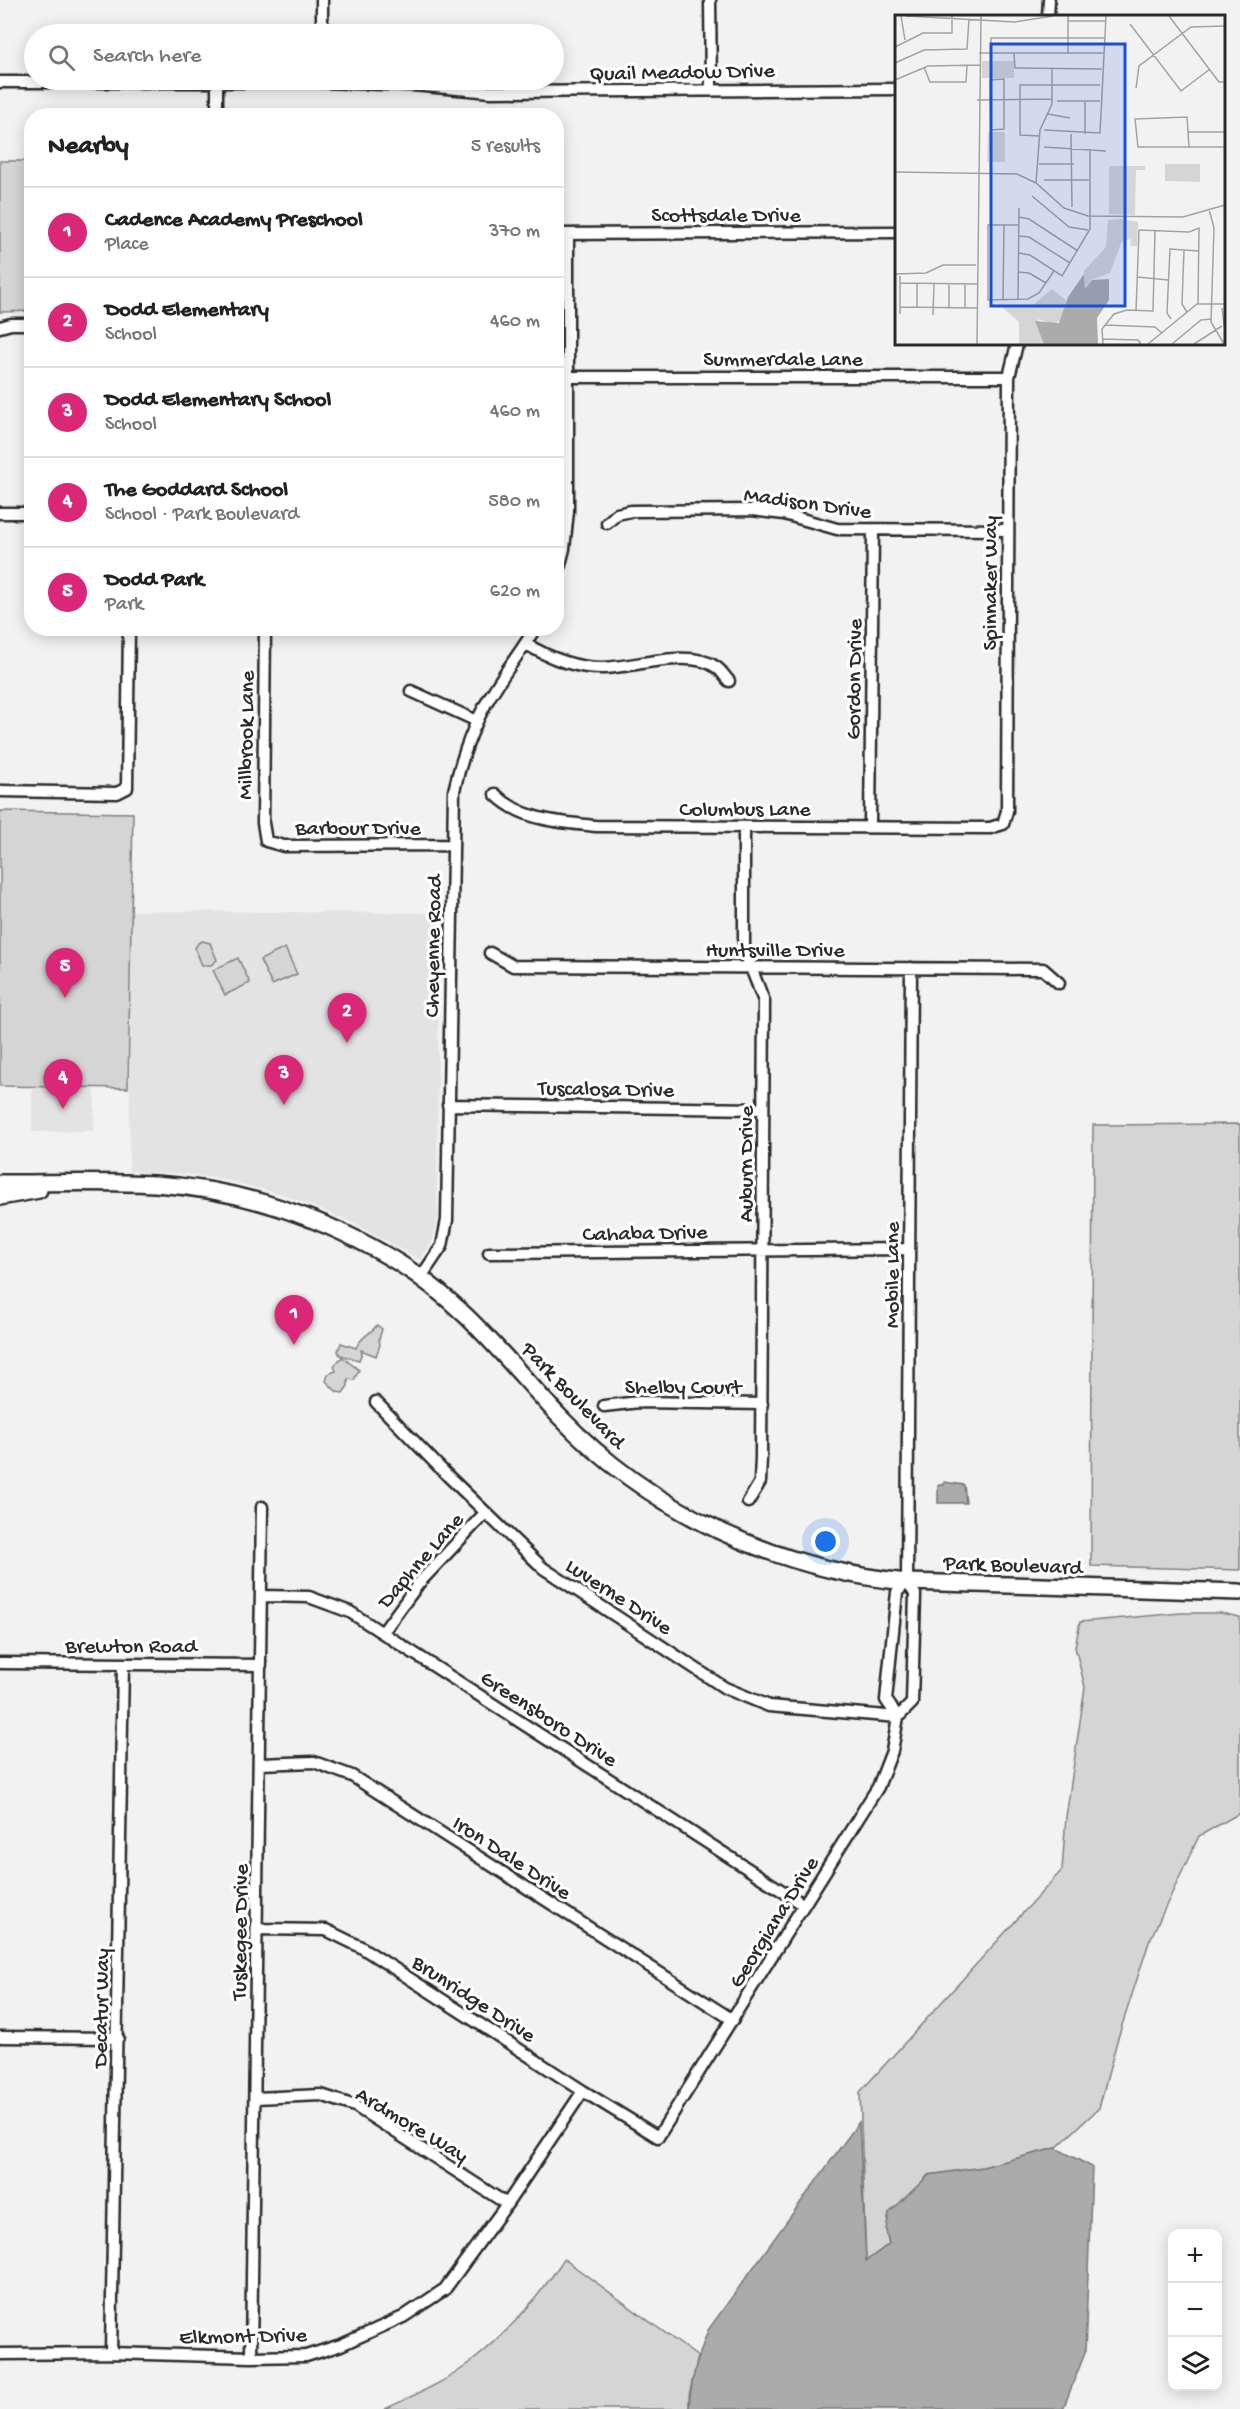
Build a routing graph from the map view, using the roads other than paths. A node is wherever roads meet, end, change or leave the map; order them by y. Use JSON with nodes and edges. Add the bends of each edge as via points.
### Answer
{"nodes":[{"id":1,"x":322,"y":0,"type":"edge"},
{"id":2,"x":710,"y":0,"type":"edge"},
{"id":3,"x":1049,"y":0,"type":"edge"},
{"id":4,"x":1048,"y":15,"type":"edge"},
{"id":5,"x":322,"y":24,"type":"edge"},
{"id":6,"x":0,"y":82,"type":"edge"},
{"id":7,"x":24,"y":82,"type":"edge"},
{"id":8,"x":711,"y":89,"type":"junction"},
{"id":9,"x":895,"y":89,"type":"edge"},
{"id":10,"x":217,"y":90,"type":"edge"},
{"id":11,"x":468,"y":90,"type":"edge"},
{"id":12,"x":217,"y":108,"type":"edge"},
{"id":13,"x":895,"y":232,"type":"edge"},
{"id":14,"x":564,"y":234,"type":"edge"},
{"id":15,"x":564,"y":275,"type":"edge"},
{"id":16,"x":24,"y":324,"type":"edge"},
{"id":17,"x":0,"y":327,"type":"edge"},
{"id":18,"x":1017,"y":345,"type":"edge"},
{"id":19,"x":564,"y":377,"type":"edge"},
{"id":20,"x":569,"y":377,"type":"junction"},
{"id":21,"x":1009,"y":377,"type":"junction"},
{"id":22,"x":564,"y":511,"type":"edge"},
{"id":23,"x":568,"y":511,"type":"junction"},
{"id":24,"x":0,"y":513,"type":"edge"},
{"id":25,"x":24,"y":513,"type":"edge"},
{"id":26,"x":607,"y":523,"type":"dead end"},
{"id":27,"x":873,"y":530,"type":"junction"},
{"id":28,"x":1007,"y":530,"type":"junction"},
{"id":29,"x":564,"y":549,"type":"edge"},
{"id":30,"x":129,"y":636,"type":"edge"},
{"id":31,"x":265,"y":636,"type":"edge"},
{"id":32,"x":530,"y":636,"type":"edge"},
{"id":33,"x":526,"y":644,"type":"junction"},
{"id":34,"x":729,"y":681,"type":"dead end"},
{"id":35,"x":411,"y":691,"type":"dead end"},
{"id":36,"x":477,"y":722,"type":"junction"},
{"id":37,"x":0,"y":791,"type":"edge"},
{"id":38,"x":495,"y":794,"type":"dead end"},
{"id":39,"x":1003,"y":824,"type":"joint"},
{"id":40,"x":744,"y":827,"type":"junction"},
{"id":41,"x":870,"y":827,"type":"junction"},
{"id":42,"x":266,"y":841,"type":"joint"},
{"id":43,"x":452,"y":845,"type":"junction"},
{"id":44,"x":490,"y":953,"type":"dead end"},
{"id":45,"x":751,"y":967,"type":"junction"},
{"id":46,"x":911,"y":968,"type":"junction"},
{"id":47,"x":1059,"y":983,"type":"dead end"},
{"id":48,"x":448,"y":1105,"type":"junction"},
{"id":49,"x":764,"y":1109,"type":"junction"},
{"id":50,"x":0,"y":1183,"type":"edge"},
{"id":51,"x":80,"y":1183,"type":"junction"},
{"id":52,"x":0,"y":1197,"type":"edge"},
{"id":53,"x":763,"y":1249,"type":"junction"},
{"id":54,"x":909,"y":1249,"type":"junction"},
{"id":55,"x":489,"y":1253,"type":"dead end"},
{"id":56,"x":421,"y":1277,"type":"junction"},
{"id":57,"x":376,"y":1401,"type":"dead end"},
{"id":58,"x":762,"y":1404,"type":"junction"},
{"id":59,"x":604,"y":1406,"type":"dead end"},
{"id":60,"x":748,"y":1502,"type":"dead end"},
{"id":61,"x":262,"y":1508,"type":"dead end"},
{"id":62,"x":485,"y":1513,"type":"junction"},
{"id":63,"x":906,"y":1582,"type":"junction"},
{"id":64,"x":1240,"y":1592,"type":"edge"},
{"id":65,"x":262,"y":1596,"type":"junction"},
{"id":66,"x":383,"y":1632,"type":"junction"},
{"id":67,"x":0,"y":1664,"type":"edge"},
{"id":68,"x":123,"y":1664,"type":"junction"},
{"id":69,"x":261,"y":1665,"type":"junction"},
{"id":70,"x":898,"y":1717,"type":"junction"},
{"id":71,"x":260,"y":1764,"type":"junction"},
{"id":72,"x":804,"y":1905,"type":"junction"},
{"id":73,"x":258,"y":1929,"type":"junction"},
{"id":74,"x":733,"y":2019,"type":"junction"},
{"id":75,"x":0,"y":2037,"type":"edge"},
{"id":76,"x":118,"y":2038,"type":"junction"},
{"id":77,"x":583,"y":2091,"type":"junction"},
{"id":78,"x":256,"y":2098,"type":"junction"},
{"id":79,"x":658,"y":2137,"type":"joint"},
{"id":80,"x":507,"y":2204,"type":"junction"},
{"id":81,"x":111,"y":2353,"type":"junction"},
{"id":82,"x":0,"y":2354,"type":"edge"},
{"id":83,"x":251,"y":2357,"type":"junction"}],
"edges":[{"from":1,"to":5,"type":"street"},
{"from":2,"to":8,"type":"street"},
{"from":3,"to":4,"type":"street"},
{"from":6,"to":7,"type":"street","name":"Quail Meadow Drive"},
{"from":8,"to":9,"type":"street","name":"Quail Meadow Drive"},
{"from":8,"to":11,"type":"street","name":"Quail Meadow Drive"},
{"from":10,"to":12,"type":"street"},
{"from":13,"to":14,"type":"street","name":"Scottsdale Drive"},
{"from":15,"to":20,"type":"street"},
{"from":16,"to":17,"type":"street"},
{"from":18,"to":21,"type":"street","name":"Spinnaker Way"},
{"from":19,"to":20,"type":"street","name":"Summerdale Lane"},
{"from":20,"to":21,"type":"street","name":"Summerdale Lane"},
{"from":20,"to":23,"type":"street"},
{"from":21,"to":28,"type":"street","name":"Spinnaker Way"},
{"from":22,"to":23,"type":"street"},
{"from":23,"to":29,"type":"street"},
{"from":24,"to":25,"type":"street"},
{"from":26,"to":27,"type":"street","name":"Madison Drive","via":[[617,514],[631,512],[752,510],[784,514],[837,529]]},
{"from":27,"to":28,"type":"street","name":"Madison Drive"},
{"from":27,"to":41,"type":"street","name":"Gordon Drive"},
{"from":28,"to":39,"type":"street","name":"Spinnaker Way"},
{"from":30,"to":37,"type":"street","via":[[127,788],[117,793]]},
{"from":31,"to":42,"type":"street","name":"Millbrook Lane"},
{"from":32,"to":33,"type":"street","name":"Cheyenne Road"},
{"from":33,"to":34,"type":"street","via":[[565,662],[599,668],[691,659],[716,666]]},
{"from":33,"to":36,"type":"street","name":"Cheyenne Road"},
{"from":35,"to":36,"type":"street"},
{"from":36,"to":43,"type":"street","name":"Cheyenne Road","via":[[461,760],[454,791]]},
{"from":38,"to":40,"type":"street","name":"Columbus Lane","via":[[524,815],[562,823]]},
{"from":39,"to":41,"type":"street","name":"Columbus Lane","via":[[990,828]]},
{"from":40,"to":41,"type":"street","name":"Columbus Lane"},
{"from":40,"to":45,"type":"street","name":"Auburn Drive","via":[[744,950]]},
{"from":42,"to":43,"type":"street","name":"Barbour Drive","via":[[284,846]]},
{"from":43,"to":48,"type":"street","name":"Cheyenne Road"},
{"from":44,"to":45,"type":"street","name":"Huntsville Drive","via":[[513,966]]},
{"from":45,"to":46,"type":"street","name":"Huntsville Drive"},
{"from":45,"to":49,"type":"street","name":"Auburn Drive","via":[[764,1001]]},
{"from":46,"to":47,"type":"street","name":"Huntsville Drive","via":[[1043,969]]},
{"from":46,"to":54,"type":"street","name":"Mobile Lane"},
{"from":48,"to":49,"type":"street","name":"Tuscalosa Drive"},
{"from":48,"to":56,"type":"street","name":"Cheyenne Road","via":[[446,1234]]},
{"from":49,"to":53,"type":"street","name":"Auburn Drive"},
{"from":50,"to":51,"type":"main road","name":"Park Boulevard"},
{"from":51,"to":52,"type":"main road","name":"Park Boulevard"},
{"from":51,"to":56,"type":"main road","name":"Park Boulevard","via":[[166,1185],[273,1205],[350,1236]]},
{"from":53,"to":54,"type":"street","name":"Cahaba Drive"},
{"from":53,"to":55,"type":"street","name":"Cahaba Drive"},
{"from":53,"to":58,"type":"street","name":"Auburn Drive"},
{"from":54,"to":63,"type":"street","name":"Mobile Lane"},
{"from":56,"to":63,"type":"main road","name":"Park Boulevard","via":[[483,1331],[594,1450],[659,1498],[712,1528],[762,1549],[834,1570]]},
{"from":57,"to":62,"type":"street","name":"Luverne Drive"},
{"from":58,"to":59,"type":"street","name":"Shelby Court","via":[[639,1402]]},
{"from":58,"to":60,"type":"street","name":"Auburn Drive","via":[[760,1482]]},
{"from":61,"to":65,"type":"street","name":"Tuskegee Drive"},
{"from":62,"to":66,"type":"street","name":"Daphne Lane","via":[[418,1583]]},
{"from":62,"to":70,"type":"street","name":"Luverne Drive","via":[[543,1568],[725,1688],[769,1706]]},
{"from":63,"to":64,"type":"main road","name":"Park Boulevard"},
{"from":63,"to":70,"type":"street","via":[[897,1592],[886,1701]]},
{"from":63,"to":70,"type":"street","name":"Georgiana Drive","via":[[915,1594],[912,1702]]},
{"from":65,"to":66,"type":"street","name":"Greensboro Drive","via":[[309,1597],[350,1612]]},
{"from":65,"to":69,"type":"street","name":"Tuskegee Drive"},
{"from":66,"to":72,"type":"street","name":"Greensboro Drive"},
{"from":67,"to":68,"type":"street","name":"Brewton Road"},
{"from":68,"to":69,"type":"street","name":"Brewton Road"},
{"from":68,"to":76,"type":"street","name":"Decatur Way"},
{"from":69,"to":71,"type":"street","name":"Tuskegee Drive"},
{"from":70,"to":72,"type":"street","name":"Georgiana Drive","via":[[892,1750],[878,1787]]},
{"from":71,"to":73,"type":"street","name":"Tuskegee Drive"},
{"from":71,"to":74,"type":"street","name":"Iron Dale Drive","via":[[314,1762],[352,1776]]},
{"from":72,"to":74,"type":"street","name":"Georgiana Drive"},
{"from":73,"to":77,"type":"street","name":"Brunridge Drive","via":[[326,1930],[361,1947]]},
{"from":73,"to":78,"type":"street","name":"Tuskegee Drive"},
{"from":74,"to":79,"type":"street","name":"Georgiana Drive"},
{"from":75,"to":76,"type":"street"},
{"from":76,"to":81,"type":"street","name":"Decatur Way"},
{"from":77,"to":79,"type":"street","name":"Brunridge Drive"},
{"from":77,"to":80,"type":"street","name":"Elkmont Drive"},
{"from":78,"to":80,"type":"street","name":"Ardmore Way","via":[[321,2095],[355,2106]]},
{"from":78,"to":83,"type":"street","name":"Tuskegee Drive"},
{"from":80,"to":83,"type":"street","name":"Elkmont Drive","via":[[445,2289],[403,2317],[306,2356]]},
{"from":81,"to":82,"type":"street","name":"Elkmont Drive"},
{"from":81,"to":83,"type":"street","name":"Elkmont Drive"}]}
